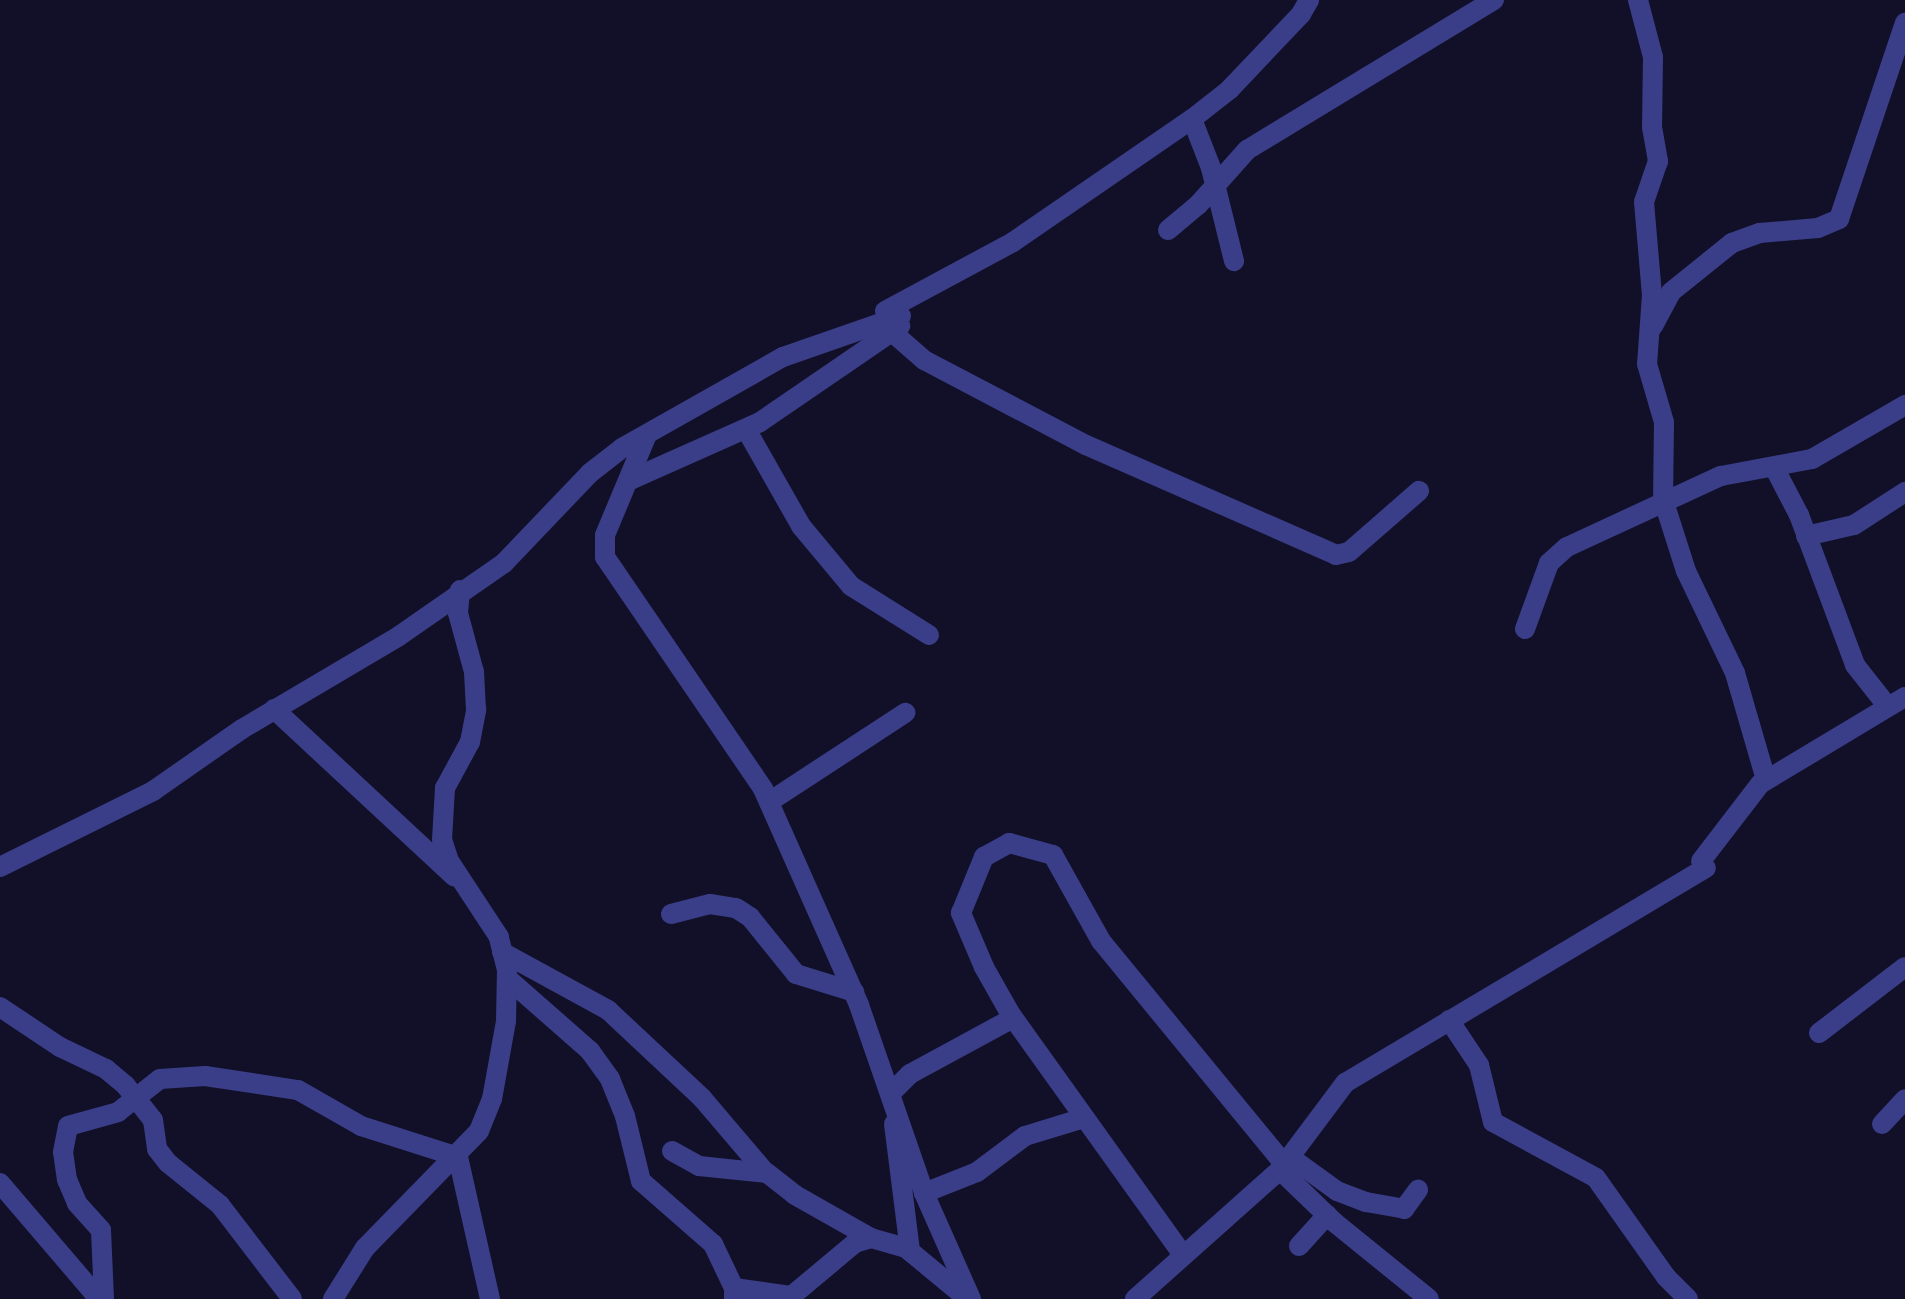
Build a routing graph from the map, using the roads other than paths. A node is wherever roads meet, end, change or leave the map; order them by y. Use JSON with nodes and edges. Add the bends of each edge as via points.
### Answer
{"nodes":[{"id":1,"x":1309,"y":0,"type":"edge"},
{"id":2,"x":1494,"y":0,"type":"edge"},
{"id":3,"x":1638,"y":0,"type":"edge"},
{"id":4,"x":1905,"y":23,"type":"edge"},
{"id":5,"x":1192,"y":119,"type":"junction"},
{"id":6,"x":1215,"y":187,"type":"junction"},
{"id":7,"x":1168,"y":230,"type":"dead end"},
{"id":8,"x":1234,"y":261,"type":"dead end"},
{"id":9,"x":897,"y":320,"type":"junction"},
{"id":10,"x":1647,"y":342,"type":"junction"},
{"id":11,"x":1905,"y":405,"type":"edge"},
{"id":12,"x":746,"y":429,"type":"junction"},
{"id":13,"x":646,"y":437,"type":"junction"},
{"id":14,"x":1774,"y":467,"type":"junction"},
{"id":15,"x":630,"y":480,"type":"junction"},
{"id":16,"x":1419,"y":491,"type":"dead end"},
{"id":17,"x":1905,"y":492,"type":"edge"},
{"id":18,"x":1663,"y":499,"type":"junction"},
{"id":19,"x":1806,"y":536,"type":"junction"},
{"id":20,"x":460,"y":590,"type":"junction"},
{"id":21,"x":1525,"y":629,"type":"dead end"},
{"id":22,"x":929,"y":635,"type":"dead end"},
{"id":23,"x":1896,"y":702,"type":"edge"},
{"id":24,"x":274,"y":709,"type":"junction"},
{"id":25,"x":905,"y":713,"type":"dead end"},
{"id":26,"x":1766,"y":780,"type":"junction"},
{"id":27,"x":769,"y":802,"type":"junction"},
{"id":28,"x":0,"y":867,"type":"edge"},
{"id":29,"x":464,"y":884,"type":"junction"},
{"id":30,"x":671,"y":914,"type":"dead end"},
{"id":31,"x":502,"y":952,"type":"junction"},
{"id":32,"x":1905,"y":967,"type":"edge"},
{"id":33,"x":507,"y":978,"type":"junction"},
{"id":34,"x":854,"y":992,"type":"junction"},
{"id":35,"x":0,"y":1007,"type":"edge"},
{"id":36,"x":1013,"y":1018,"type":"junction"},
{"id":37,"x":1449,"y":1020,"type":"junction"},
{"id":38,"x":1819,"y":1033,"type":"dead end"},
{"id":39,"x":893,"y":1097,"type":"junction"},
{"id":40,"x":1905,"y":1099,"type":"edge"},
{"id":41,"x":137,"y":1101,"type":"junction"},
{"id":42,"x":1084,"y":1118,"type":"junction"},
{"id":43,"x":1882,"y":1124,"type":"dead end"},
{"id":44,"x":672,"y":1151,"type":"dead end"},
{"id":45,"x":458,"y":1157,"type":"junction"},
{"id":46,"x":1285,"y":1164,"type":"junction"},
{"id":47,"x":765,"y":1172,"type":"junction"},
{"id":48,"x":0,"y":1183,"type":"edge"},
{"id":49,"x":1418,"y":1190,"type":"dead end"},
{"id":50,"x":924,"y":1193,"type":"junction"},
{"id":51,"x":1327,"y":1215,"type":"junction"},
{"id":52,"x":871,"y":1238,"type":"junction"},
{"id":53,"x":1299,"y":1246,"type":"dead end"},
{"id":54,"x":910,"y":1251,"type":"junction"},
{"id":55,"x":1183,"y":1255,"type":"junction"},
{"id":56,"x":1396,"y":1275,"type":"junction"},
{"id":57,"x":734,"y":1293,"type":"edge"},
{"id":58,"x":790,"y":1297,"type":"edge"},
{"id":59,"x":102,"y":1299,"type":"edge"},
{"id":60,"x":292,"y":1299,"type":"edge"},
{"id":61,"x":333,"y":1299,"type":"edge"},
{"id":62,"x":490,"y":1299,"type":"edge"},
{"id":63,"x":969,"y":1299,"type":"edge"},
{"id":64,"x":1135,"y":1299,"type":"edge"},
{"id":65,"x":1396,"y":1299,"type":"edge"},
{"id":66,"x":1429,"y":1299,"type":"edge"},
{"id":67,"x":1688,"y":1299,"type":"edge"}],
"edges":[{"from":1,"to":5,"type":"street","via":[[1229,90]]},
{"from":2,"to":6,"type":"street","via":[[1247,150]]},
{"from":3,"to":10,"type":"street","via":[[1653,57],[1652,127],[1658,161],[1644,195],[1652,283]]},
{"from":4,"to":10,"type":"street","via":[[1839,219],[1818,228],[1760,233],[1732,243],[1671,292]]},
{"from":5,"to":6,"type":"street"},
{"from":5,"to":9,"type":"street"},
{"from":6,"to":7,"type":"street"},
{"from":6,"to":8,"type":"street"},
{"from":9,"to":12,"type":"street"},
{"from":9,"to":13,"type":"street","via":[[783,357]]},
{"from":9,"to":16,"type":"street","via":[[924,360],[1086,445],[1336,555],[1349,552]]},
{"from":10,"to":18,"type":"street","via":[[1647,364],[1664,422]]},
{"from":11,"to":14,"type":"street","via":[[1812,459]]},
{"from":12,"to":15,"type":"street"},
{"from":12,"to":22,"type":"street","via":[[801,526],[851,586]]},
{"from":13,"to":15,"type":"street"},
{"from":13,"to":20,"type":"street","via":[[590,473],[504,563]]},
{"from":14,"to":18,"type":"street","via":[[1721,476]]},
{"from":14,"to":19,"type":"street"},
{"from":15,"to":27,"type":"street","via":[[605,535],[605,557]]},
{"from":17,"to":19,"type":"street","via":[[1854,525]]},
{"from":18,"to":21,"type":"street","via":[[1567,547],[1549,563]]},
{"from":18,"to":26,"type":"street","via":[[1686,571],[1735,673]]},
{"from":19,"to":23,"type":"street","via":[[1855,665]]},
{"from":20,"to":24,"type":"street","via":[[399,636]]},
{"from":20,"to":29,"type":"street","via":[[458,613],[474,672],[476,710],[474,731],[455,763],[440,812],[449,861]]},
{"from":23,"to":26,"type":"street"},
{"from":24,"to":28,"type":"street","via":[[153,791]]},
{"from":24,"to":29,"type":"street"},
{"from":25,"to":27,"type":"street"},
{"from":26,"to":37,"type":"street","via":[[1704,864]]},
{"from":27,"to":34,"type":"street"},
{"from":29,"to":31,"type":"street","via":[[499,937]]},
{"from":30,"to":34,"type":"street","via":[[710,904],[736,908],[750,917],[796,974]]},
{"from":31,"to":33,"type":"street"},
{"from":31,"to":47,"type":"street","via":[[608,1010],[702,1098]]},
{"from":32,"to":38,"type":"street"},
{"from":33,"to":45,"type":"street","via":[[506,1021],[492,1099],[479,1131]]},
{"from":33,"to":57,"type":"street","via":[[590,1051],[610,1079],[625,1116],[641,1181],[713,1244]]},
{"from":34,"to":39,"type":"street"},
{"from":35,"to":41,"type":"street","via":[[60,1047],[106,1069]]},
{"from":36,"to":39,"type":"street","via":[[910,1074]]},
{"from":36,"to":42,"type":"street"},
{"from":36,"to":46,"type":"street","via":[[961,913],[984,857],[1009,843],[1053,855],[1101,941]]},
{"from":37,"to":46,"type":"street","via":[[1345,1083]]},
{"from":37,"to":67,"type":"street","via":[[1479,1065],[1493,1122],[1596,1178],[1666,1277]]},
{"from":39,"to":50,"type":"street"},
{"from":39,"to":54,"type":"street"},
{"from":40,"to":43,"type":"street"},
{"from":41,"to":45,"type":"street","via":[[160,1079],[172,1076],[287,1087],[361,1126]]},
{"from":41,"to":59,"type":"street","via":[[118,1112],[74,1121],[63,1152],[77,1203],[104,1241]]},
{"from":41,"to":60,"type":"street","via":[[153,1120],[157,1149],[220,1205]]},
{"from":42,"to":50,"type":"street","via":[[1025,1136],[977,1172]]},
{"from":42,"to":55,"type":"street"},
{"from":44,"to":47,"type":"street","via":[[699,1166]]},
{"from":45,"to":61,"type":"street","via":[[365,1248]]},
{"from":45,"to":62,"type":"street"},
{"from":46,"to":49,"type":"street","via":[[1366,1202],[1404,1209]]},
{"from":46,"to":51,"type":"street"},
{"from":46,"to":55,"type":"street"},
{"from":47,"to":52,"type":"street"},
{"from":48,"to":59,"type":"street"},
{"from":50,"to":63,"type":"street"},
{"from":51,"to":53,"type":"street"},
{"from":51,"to":56,"type":"street"},
{"from":52,"to":54,"type":"street"},
{"from":52,"to":58,"type":"street","via":[[855,1243]]},
{"from":54,"to":63,"type":"street"},
{"from":55,"to":64,"type":"street"},
{"from":56,"to":65,"type":"street"},
{"from":56,"to":66,"type":"street"},
{"from":57,"to":58,"type":"street"}]}
